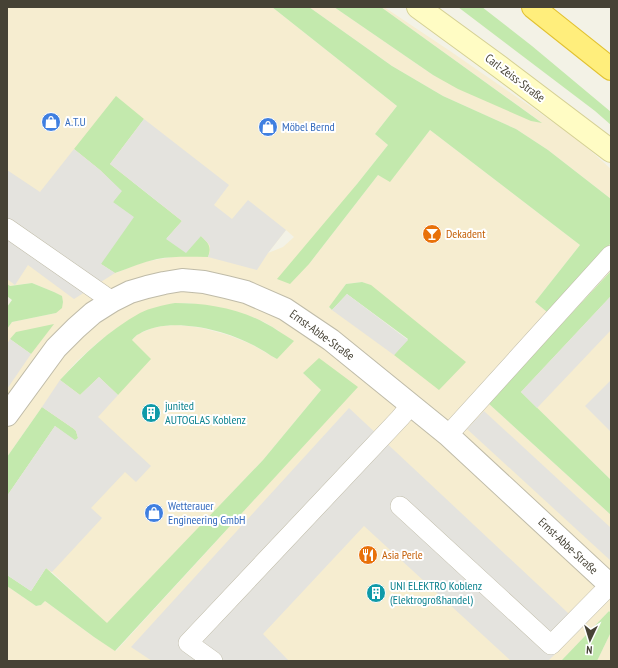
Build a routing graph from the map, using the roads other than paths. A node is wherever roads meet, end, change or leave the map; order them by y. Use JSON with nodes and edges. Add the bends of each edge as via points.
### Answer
{"nodes":[{"id":1,"x":418,"y":7,"type":"edge"},
{"id":2,"x":533,"y":7,"type":"edge"},
{"id":3,"x":611,"y":69,"type":"edge"},
{"id":4,"x":611,"y":151,"type":"edge"},
{"id":5,"x":7,"y":228,"type":"edge"},
{"id":6,"x":611,"y":255,"type":"edge"},
{"id":7,"x":112,"y":301,"type":"junction"},
{"id":8,"x":410,"y":405,"type":"junction"},
{"id":9,"x":7,"y":415,"type":"edge"},
{"id":10,"x":448,"y":435,"type":"junction"},
{"id":11,"x":400,"y":506,"type":"dead end"},
{"id":12,"x":610,"y":586,"type":"edge"},
{"id":13,"x":213,"y":661,"type":"edge"}],
"edges":[{"from":1,"to":4,"type":"main road","name":"Carl-Zeiss-Straße"},
{"from":2,"to":3,"type":"highway"},
{"from":5,"to":7,"type":"lane"},
{"from":6,"to":10,"type":"lane"},
{"from":7,"to":8,"type":"street","name":"Ernst-Abbe-Straße","via":[[130,292],[182,280],[204,282],[246,292],[285,309],[312,326]]},
{"from":7,"to":9,"type":"street","name":"Ernst-Abbe-Straße","via":[[93,313],[56,348]]},
{"from":8,"to":10,"type":"street","name":"Ernst-Abbe-Straße"},
{"from":8,"to":13,"type":"lane","via":[[188,643]]},
{"from":10,"to":12,"type":"street","name":"Ernst-Abbe-Straße"},
{"from":11,"to":12,"type":"lane","via":[[550,645]]}]}
